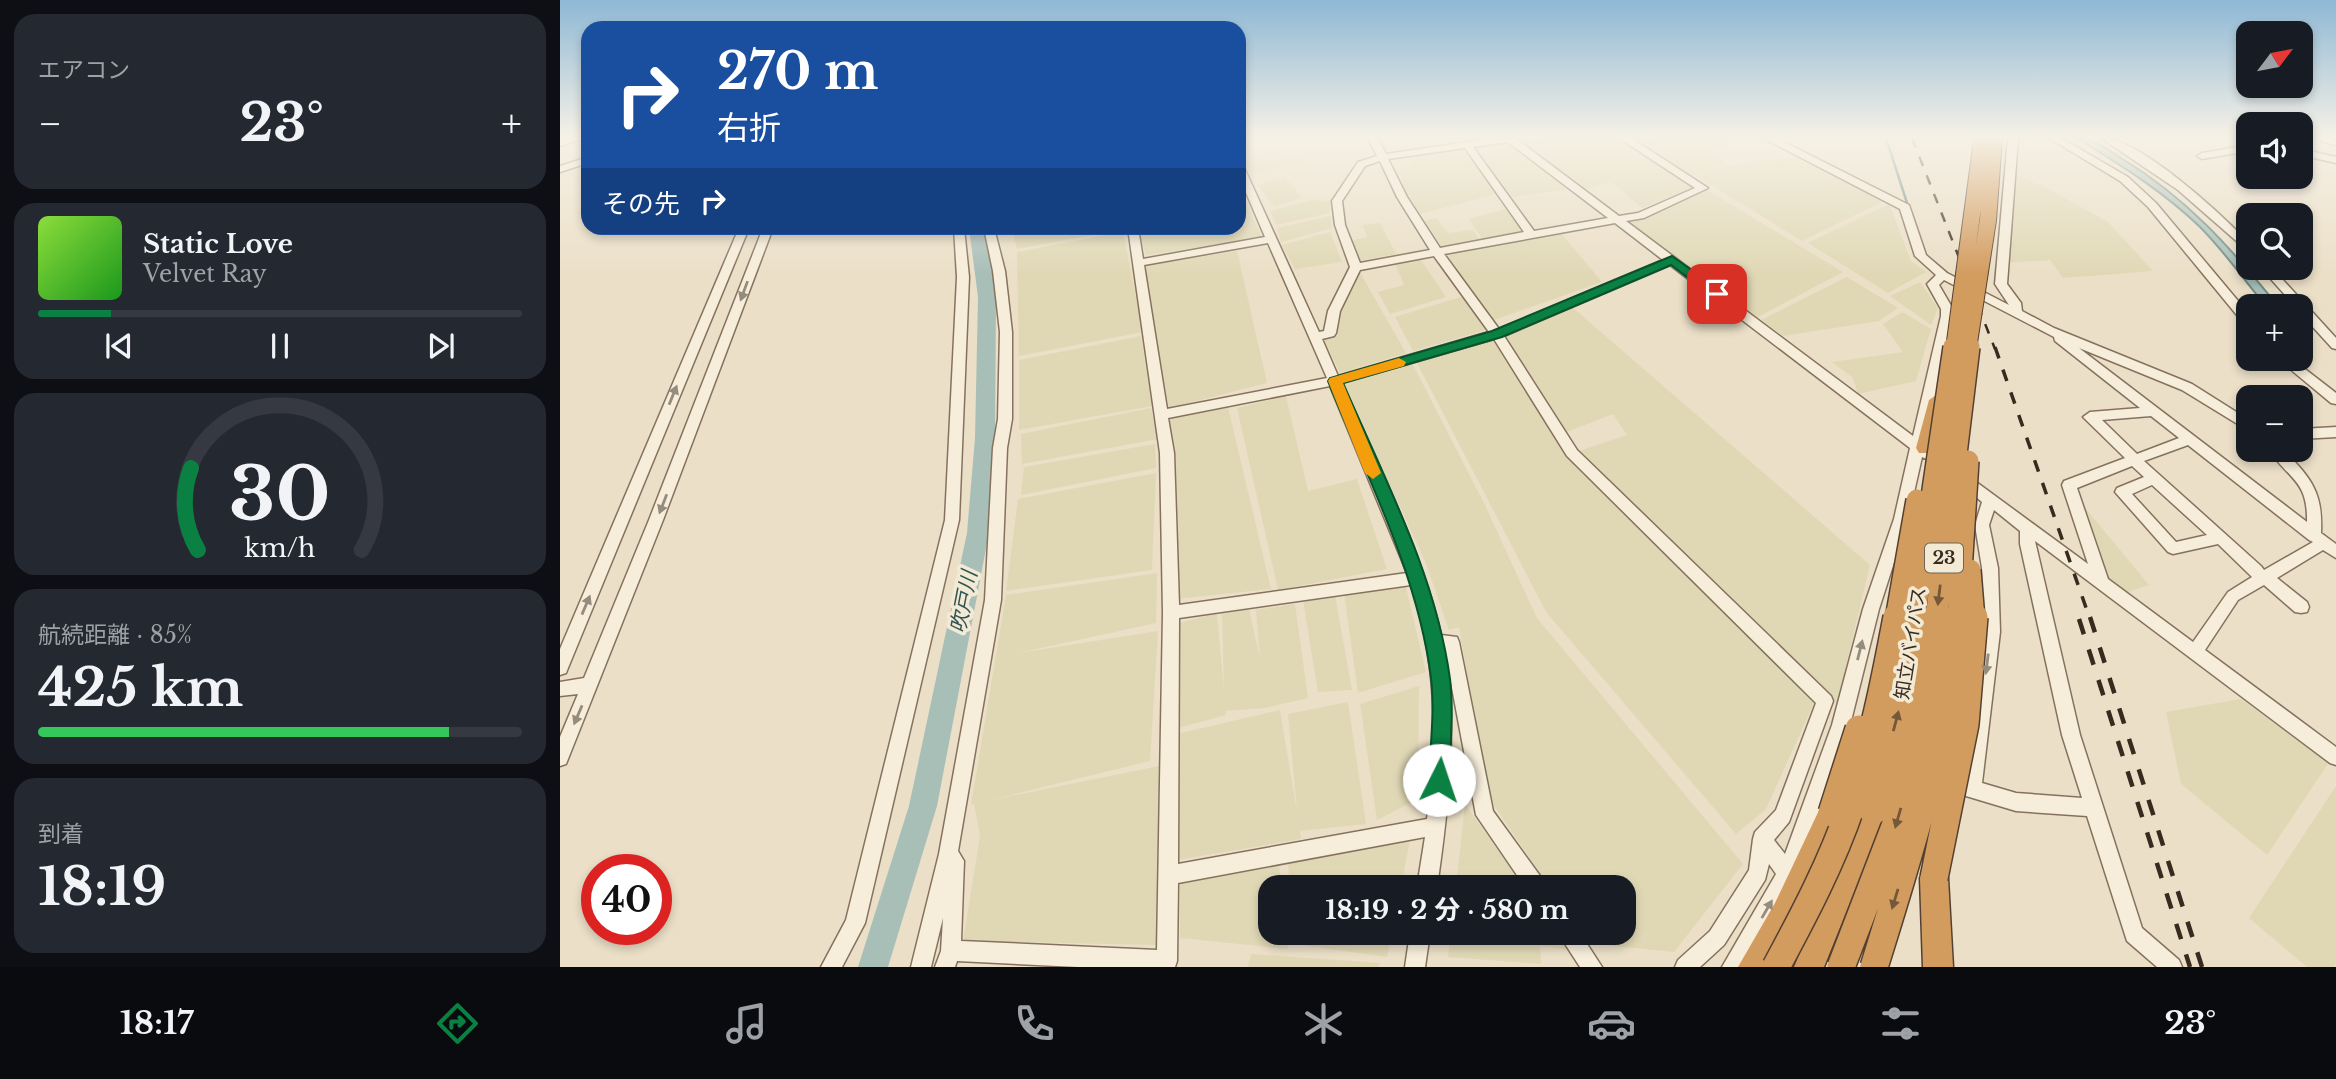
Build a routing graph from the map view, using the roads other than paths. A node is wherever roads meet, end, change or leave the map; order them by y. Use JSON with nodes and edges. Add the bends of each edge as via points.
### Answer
{"nodes":[{"id":1,"x":1247,"y":183,"type":"edge"},
{"id":2,"x":1349,"y":183,"type":"edge"},
{"id":3,"x":1396,"y":183,"type":"edge"},
{"id":4,"x":1494,"y":183,"type":"edge"},
{"id":5,"x":1568,"y":183,"type":"edge"},
{"id":6,"x":1695,"y":183,"type":"edge"},
{"id":7,"x":1858,"y":183,"type":"edge"},
{"id":8,"x":1978,"y":183,"type":"edge"},
{"id":9,"x":1991,"y":183,"type":"edge"},
{"id":10,"x":2009,"y":183,"type":"edge"},
{"id":11,"x":2129,"y":183,"type":"edge"},
{"id":12,"x":2174,"y":183,"type":"edge"},
{"id":13,"x":1619,"y":221,"type":"junction"},
{"id":14,"x":1531,"y":234,"type":"junction"},
{"id":15,"x":741,"y":235,"type":"edge"},
{"id":16,"x":765,"y":235,"type":"edge"},
{"id":17,"x":960,"y":235,"type":"edge"},
{"id":18,"x":991,"y":235,"type":"edge"},
{"id":19,"x":1134,"y":235,"type":"edge"},
{"id":20,"x":2236,"y":236,"type":"edge"},
{"id":21,"x":1272,"y":239,"type":"junction"},
{"id":22,"x":1437,"y":251,"type":"junction"},
{"id":23,"x":1672,"y":260,"type":"junction"},
{"id":24,"x":1138,"y":262,"type":"junction"},
{"id":25,"x":1356,"y":267,"type":"junction"},
{"id":26,"x":1943,"y":275,"type":"junction"},
{"id":27,"x":2277,"y":280,"type":"edge"},
{"id":28,"x":2289,"y":294,"type":"edge"},
{"id":29,"x":2236,"y":306,"type":"edge"},
{"id":30,"x":2016,"y":314,"type":"junction"},
{"id":31,"x":2313,"y":320,"type":"edge"},
{"id":32,"x":2050,"y":331,"type":"junction"},
{"id":33,"x":1497,"y":334,"type":"junction"},
{"id":34,"x":1314,"y":337,"type":"junction"},
{"id":35,"x":1962,"y":342,"type":"junction"},
{"id":36,"x":2336,"y":345,"type":"edge"},
{"id":37,"x":722,"y":350,"type":"junction"},
{"id":38,"x":690,"y":355,"type":"junction"},
{"id":39,"x":2299,"y":371,"type":"edge"},
{"id":40,"x":1335,"y":381,"type":"junction"},
{"id":41,"x":2336,"y":400,"type":"edge"},
{"id":42,"x":2153,"y":411,"type":"junction"},
{"id":43,"x":1162,"y":415,"type":"junction"},
{"id":44,"x":2236,"y":418,"type":"edge"},
{"id":45,"x":2335,"y":432,"type":"edge"},
{"id":46,"x":2313,"y":433,"type":"edge"},
{"id":47,"x":2189,"y":439,"type":"junction"},
{"id":48,"x":1918,"y":444,"type":"junction"},
{"id":49,"x":2134,"y":460,"type":"junction"},
{"id":50,"x":2287,"y":462,"type":"edge"},
{"id":51,"x":2154,"y":478,"type":"junction"},
{"id":52,"x":1990,"y":499,"type":"junction"},
{"id":53,"x":2028,"y":527,"type":"junction"},
{"id":54,"x":2220,"y":538,"type":"junction"},
{"id":55,"x":1965,"y":544,"type":"junction"},
{"id":56,"x":2324,"y":544,"type":"edge"},
{"id":57,"x":1908,"y":556,"type":"junction"},
{"id":58,"x":1416,"y":578,"type":"junction"},
{"id":59,"x":2263,"y":578,"type":"junction"},
{"id":60,"x":2101,"y":581,"type":"junction"},
{"id":61,"x":2301,"y":607,"type":"dead end"},
{"id":62,"x":1171,"y":613,"type":"junction"},
{"id":63,"x":1434,"y":642,"type":"junction"},
{"id":64,"x":2195,"y":652,"type":"junction"},
{"id":65,"x":560,"y":668,"type":"edge"},
{"id":66,"x":591,"y":684,"type":"junction"},
{"id":67,"x":560,"y":689,"type":"edge"},
{"id":68,"x":1841,"y":725,"type":"junction"},
{"id":69,"x":2336,"y":757,"type":"edge"},
{"id":70,"x":560,"y":758,"type":"edge"},
{"id":71,"x":1972,"y":790,"type":"junction"},
{"id":72,"x":2091,"y":807,"type":"junction"},
{"id":73,"x":1436,"y":826,"type":"junction"},
{"id":74,"x":1762,"y":839,"type":"junction"},
{"id":75,"x":948,"y":854,"type":"junction"},
{"id":76,"x":1787,"y":873,"type":"junction"},
{"id":77,"x":1167,"y":875,"type":"junction"},
{"id":78,"x":1429,"y":875,"type":"edge"},
{"id":79,"x":1528,"y":875,"type":"edge"},
{"id":80,"x":1418,"y":945,"type":"edge"},
{"id":81,"x":1576,"y":945,"type":"edge"},
{"id":82,"x":948,"y":959,"type":"edge"},
{"id":83,"x":831,"y":967,"type":"edge"},
{"id":84,"x":921,"y":967,"type":"edge"},
{"id":85,"x":1415,"y":967,"type":"edge"},
{"id":86,"x":1592,"y":967,"type":"edge"},
{"id":87,"x":1685,"y":967,"type":"edge"},
{"id":88,"x":1731,"y":967,"type":"edge"},
{"id":89,"x":1753,"y":967,"type":"edge"},
{"id":90,"x":1776,"y":967,"type":"edge"},
{"id":91,"x":1809,"y":967,"type":"edge"},
{"id":92,"x":1841,"y":967,"type":"edge"},
{"id":93,"x":1874,"y":967,"type":"edge"},
{"id":94,"x":1938,"y":967,"type":"edge"},
{"id":95,"x":2172,"y":967,"type":"edge"}],
"edges":[{"from":1,"to":21,"type":"street"},
{"from":2,"to":25,"type":"street","via":[[1338,201],[1340,225]]},
{"from":3,"to":22,"type":"street"},
{"from":4,"to":14,"type":"street"},
{"from":5,"to":13,"type":"street"},
{"from":6,"to":13,"type":"street","via":[[1703,188]]},
{"from":7,"to":26,"type":"street","via":[[1905,207],[1922,256]]},
{"from":8,"to":35,"type":"highway","name":"知立バイパス","number":"23","bridge":true},
{"from":9,"to":35,"type":"highway","name":"知立バイパス","number":"23","bridge":true,"via":[[1988,220]]},
{"from":10,"to":30,"type":"street","via":[[2001,284],[2015,303]]},
{"from":11,"to":29,"type":"street"},
{"from":12,"to":20,"type":"street","via":[[2217,215]]},
{"from":13,"to":14,"type":"street"},
{"from":13,"to":23,"type":"street"},
{"from":14,"to":22,"type":"street"},
{"from":15,"to":38,"type":"street"},
{"from":16,"to":37,"type":"street","one_way":true},
{"from":17,"to":83,"type":"street","via":[[963,277],[952,520],[855,923]]},
{"from":18,"to":75,"type":"street","via":[[1006,332],[993,600]]},
{"from":19,"to":24,"type":"street"},
{"from":21,"to":24,"type":"street"},
{"from":21,"to":34,"type":"street"},
{"from":22,"to":25,"type":"street"},
{"from":22,"to":33,"type":"street"},
{"from":23,"to":33,"type":"street"},
{"from":23,"to":48,"type":"street"},
{"from":24,"to":43,"type":"street"},
{"from":25,"to":34,"type":"street","via":[[1334,311],[1330,333]]},
{"from":26,"to":30,"type":"street"},
{"from":26,"to":48,"type":"street","via":[[1933,284],[1947,316]]},
{"from":27,"to":28,"type":"street"},
{"from":30,"to":32,"type":"street"},
{"from":31,"to":36,"type":"street"},
{"from":32,"to":42,"type":"street"},
{"from":32,"to":44,"type":"street","via":[[2187,387]]},
{"from":33,"to":40,"type":"street"},
{"from":33,"to":74,"type":"street","via":[[1572,453],[1825,701],[1783,816]]},
{"from":34,"to":40,"type":"street"},
{"from":35,"to":55,"type":"highway","bridge":true},
{"from":35,"to":57,"type":"highway","bridge":true,"via":[[1926,449]]},
{"from":91,"to":35,"type":"highway","name":"知立バイパス","number":"23","one_way":true,"bridge":true,"via":[[1873,811],[1903,696]]},
{"from":35,"to":92,"type":"highway","name":"知立バイパス","number":"23","one_way":true,"bridge":true,"via":[[1927,691],[1899,816]]},
{"from":37,"to":38,"type":"street"},
{"from":37,"to":66,"type":"street","one_way":true},
{"from":65,"to":38,"type":"street","one_way":true},
{"from":39,"to":41,"type":"street"},
{"from":40,"to":43,"type":"street"},
{"from":40,"to":58,"type":"street"},
{"from":42,"to":47,"type":"street"},
{"from":42,"to":49,"type":"street","via":[[2090,417]]},
{"from":43,"to":62,"type":"street"},
{"from":45,"to":46,"type":"street"},
{"from":47,"to":49,"type":"street"},
{"from":47,"to":56,"type":"street"},
{"from":48,"to":52,"type":"street"},
{"from":68,"to":48,"type":"street","one_way":true},
{"from":49,"to":51,"type":"street"},
{"from":49,"to":60,"type":"street","via":[[2069,485]]},
{"from":50,"to":56,"type":"street","via":[[2313,489]]},
{"from":51,"to":54,"type":"street"},
{"from":51,"to":54,"type":"street","via":[[2122,492],[2174,548]]},
{"from":52,"to":53,"type":"street"},
{"from":52,"to":71,"type":"street","one_way":true,"via":[[1982,525],[1990,568],[1992,632]]},
{"from":53,"to":60,"type":"street"},
{"from":53,"to":72,"type":"street","via":[[2026,544]]},
{"from":54,"to":59,"type":"street"},
{"from":55,"to":93,"type":"highway","one_way":true,"bridge":true,"via":[[1949,679],[1930,781]]},
{"from":55,"to":94,"type":"highway","bridge":true,"via":[[1973,586],[1971,658],[1965,717],[1934,877]]},
{"from":56,"to":59,"type":"street"},
{"from":57,"to":89,"type":"highway","bridge":true,"via":[[1885,615],[1860,726],[1832,813],[1785,913]]},
{"from":57,"to":90,"type":"highway","bridge":true,"via":[[1889,662],[1859,784],[1818,890]]},
{"from":58,"to":62,"type":"street"},
{"from":58,"to":63,"type":"street"},
{"from":59,"to":61,"type":"street"},
{"from":59,"to":64,"type":"street","via":[[2233,596]]},
{"from":60,"to":64,"type":"street"},
{"from":62,"to":77,"type":"street"},
{"from":63,"to":73,"type":"street","via":[[1441,681],[1442,734]]},
{"from":63,"to":79,"type":"street","via":[[1451,642],[1485,815]]},
{"from":64,"to":69,"type":"street"},
{"from":66,"to":67,"type":"street"},
{"from":66,"to":70,"type":"street","one_way":true},
{"from":68,"to":71,"type":"street"},
{"from":68,"to":76,"type":"street"},
{"from":71,"to":72,"type":"street","via":[[2016,802]]},
{"from":72,"to":95,"type":"street","via":[[2134,934]]},
{"from":73,"to":77,"type":"street"},
{"from":73,"to":78,"type":"street"},
{"from":74,"to":76,"type":"street"},
{"from":74,"to":87,"type":"street","via":[[1758,873],[1717,938]]},
{"from":75,"to":82,"type":"street","via":[[955,861]]},
{"from":75,"to":84,"type":"street"},
{"from":88,"to":76,"type":"street","one_way":true},
{"from":77,"to":82,"type":"street","via":[[1167,961]]},
{"from":80,"to":85,"type":"street"},
{"from":81,"to":86,"type":"street"}]}
